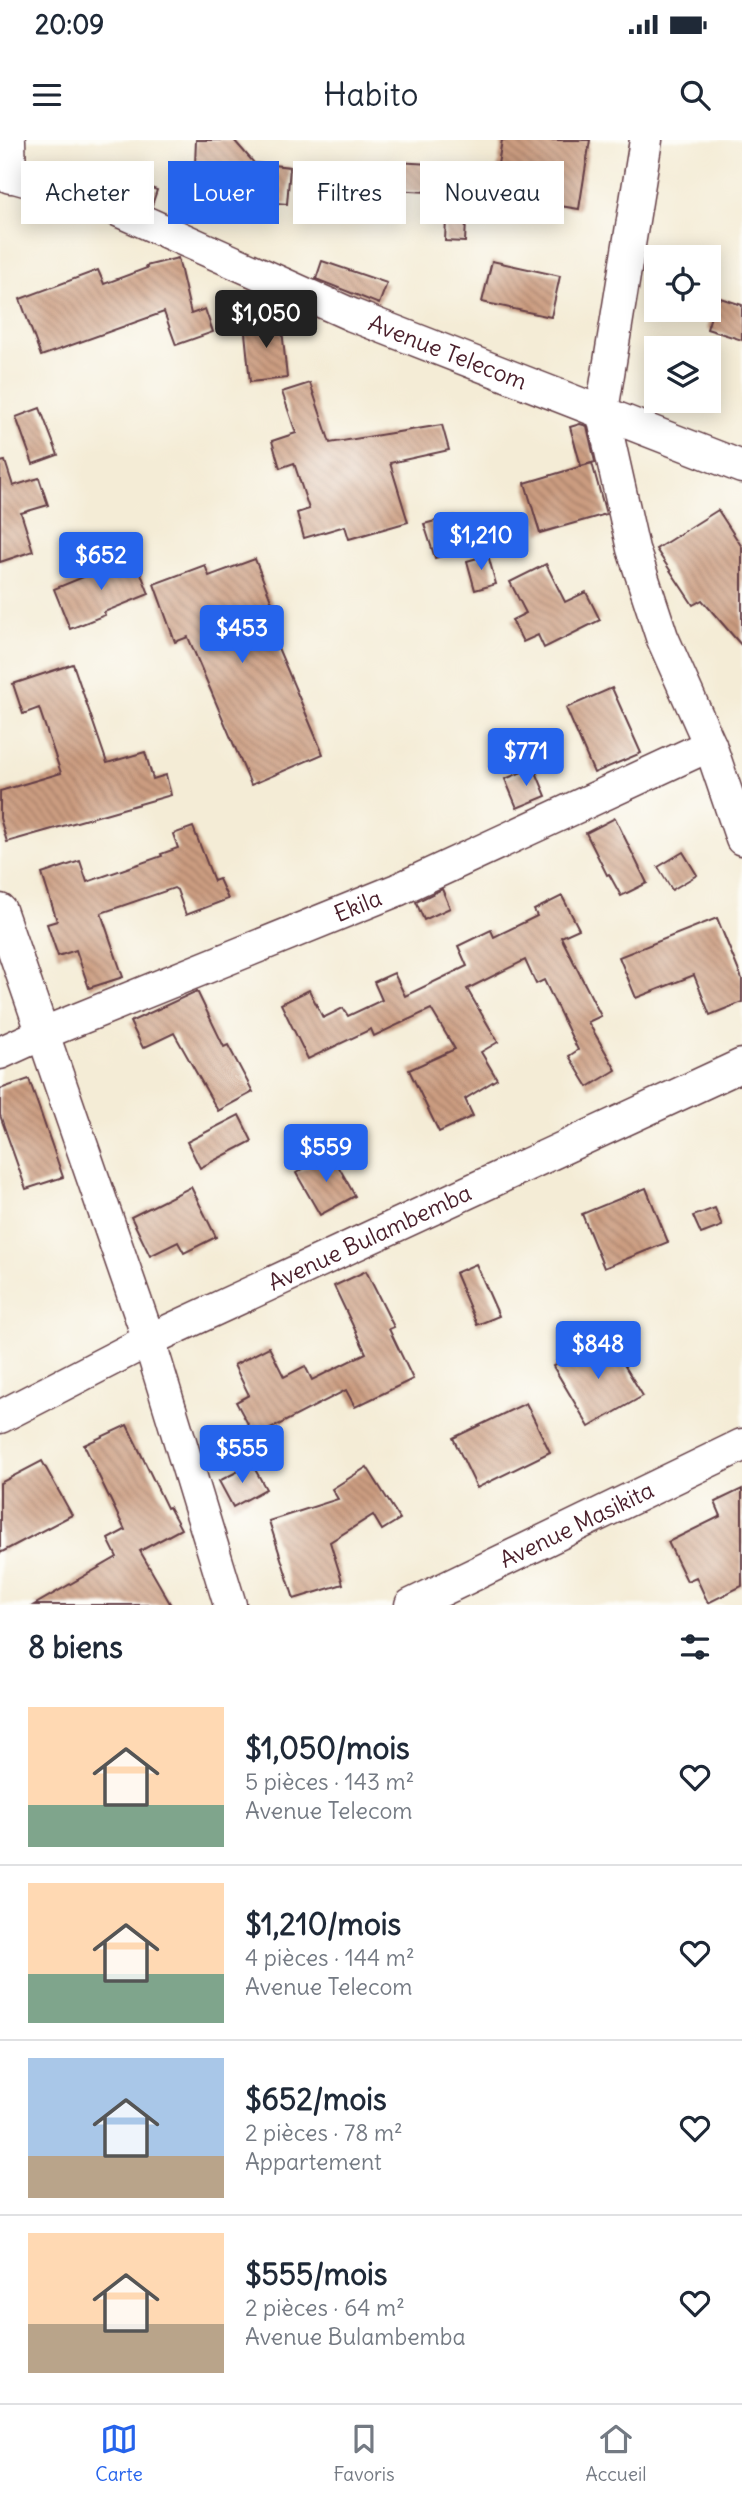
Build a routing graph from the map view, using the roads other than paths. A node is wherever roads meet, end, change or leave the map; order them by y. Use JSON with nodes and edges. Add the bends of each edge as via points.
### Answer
{"nodes":[{"id":1,"x":9,"y":140,"type":"edge"},
{"id":2,"x":646,"y":140,"type":"edge"},
{"id":3,"x":5,"y":175,"type":"edge"},
{"id":4,"x":602,"y":411,"type":"junction"},
{"id":5,"x":742,"y":467,"type":"edge"},
{"id":6,"x":709,"y":746,"type":"junction"},
{"id":7,"x":742,"y":839,"type":"edge"},
{"id":8,"x":0,"y":910,"type":"edge"},
{"id":9,"x":44,"y":1032,"type":"junction"},
{"id":10,"x":0,"y":1053,"type":"edge"},
{"id":11,"x":742,"y":1065,"type":"edge"},
{"id":12,"x":149,"y":1340,"type":"junction"},
{"id":13,"x":0,"y":1417,"type":"edge"},
{"id":14,"x":742,"y":1445,"type":"edge"},
{"id":15,"x":230,"y":1605,"type":"edge"},
{"id":16,"x":411,"y":1605,"type":"edge"}],
"edges":[{"from":1,"to":3,"type":"street"},
{"from":2,"to":4,"type":"street"},
{"from":3,"to":4,"type":"street","name":"Avenue Telecom","via":[[93,199],[352,315]]},
{"from":4,"to":5,"type":"street","name":"Avenue Telecom"},
{"from":4,"to":6,"type":"street","via":[[633,549],[663,637]]},
{"from":6,"to":7,"type":"street"},
{"from":6,"to":9,"type":"street","name":"Ekila","via":[[397,890]]},
{"from":8,"to":9,"type":"street"},
{"from":9,"to":10,"type":"street","name":"Ekila"},
{"from":9,"to":12,"type":"street"},
{"from":11,"to":12,"type":"street","name":"Avenue Bulambemba"},
{"from":12,"to":13,"type":"street","name":"Avenue Bulambemba"},
{"from":12,"to":15,"type":"street"},
{"from":14,"to":16,"type":"street","name":"Avenue Masikita"}]}
